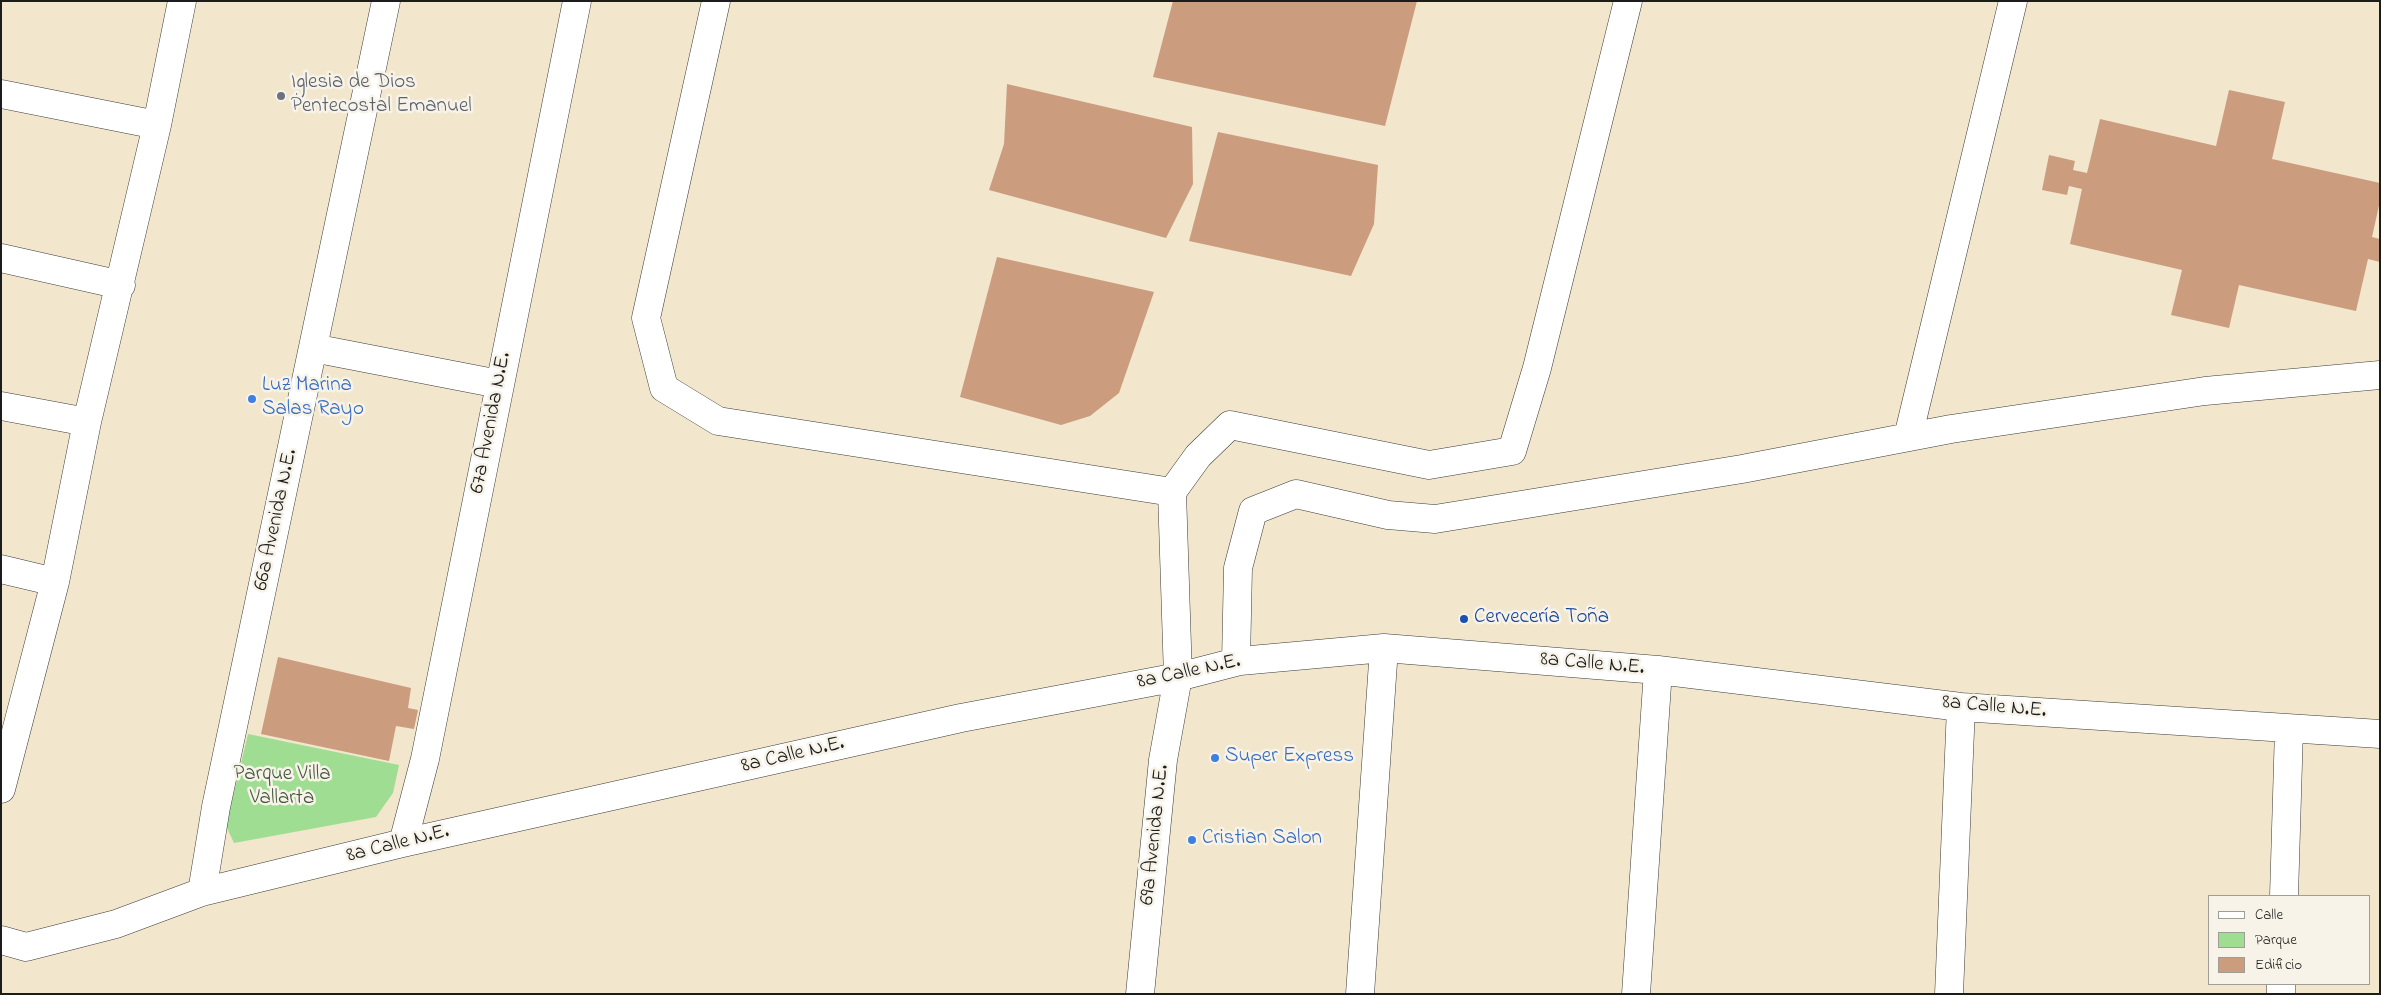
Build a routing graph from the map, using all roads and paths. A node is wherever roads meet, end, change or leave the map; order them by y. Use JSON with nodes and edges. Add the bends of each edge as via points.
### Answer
{"nodes":[{"id":1,"x":182,"y":1,"type":"edge"},
{"id":2,"x":386,"y":1,"type":"edge"},
{"id":3,"x":577,"y":1,"type":"edge"},
{"id":4,"x":716,"y":1,"type":"edge"},
{"id":5,"x":1628,"y":1,"type":"edge"},
{"id":6,"x":2013,"y":1,"type":"edge"},
{"id":7,"x":1,"y":94,"type":"edge"},
{"id":8,"x":157,"y":124,"type":"junction"},
{"id":9,"x":1,"y":258,"type":"edge"},
{"id":10,"x":120,"y":285,"type":"junction"},
{"id":11,"x":314,"y":348,"type":"junction"},
{"id":12,"x":2380,"y":375,"type":"edge"},
{"id":13,"x":499,"y":384,"type":"junction"},
{"id":14,"x":1,"y":406,"type":"edge"},
{"id":15,"x":87,"y":422,"type":"junction"},
{"id":16,"x":1908,"y":437,"type":"junction"},
{"id":17,"x":1172,"y":492,"type":"junction"},
{"id":18,"x":1,"y":569,"type":"edge"},
{"id":19,"x":55,"y":582,"type":"junction"},
{"id":20,"x":1384,"y":648,"type":"junction"},
{"id":21,"x":1236,"y":661,"type":"junction"},
{"id":22,"x":1658,"y":670,"type":"junction"},
{"id":23,"x":1178,"y":676,"type":"junction"},
{"id":24,"x":1962,"y":707,"type":"junction"},
{"id":25,"x":2289,"y":729,"type":"junction"},
{"id":26,"x":9,"y":731,"type":"edge"},
{"id":27,"x":2380,"y":734,"type":"edge"},
{"id":28,"x":1,"y":789,"type":"edge"},
{"id":29,"x":403,"y":843,"type":"junction"},
{"id":30,"x":202,"y":892,"type":"junction"},
{"id":31,"x":2284,"y":895,"type":"edge"},
{"id":32,"x":14,"y":944,"type":"edge"},
{"id":33,"x":1140,"y":994,"type":"edge"},
{"id":34,"x":1360,"y":994,"type":"edge"},
{"id":35,"x":1636,"y":994,"type":"edge"},
{"id":36,"x":1949,"y":994,"type":"edge"}],
"edges":[{"from":1,"to":8,"type":"street"},
{"from":2,"to":11,"type":"street","name":"66a Avenida N.E."},
{"from":3,"to":13,"type":"street","name":"67a Avenida N.E."},
{"from":4,"to":17,"type":"street","via":[[646,318],[664,388],[718,421]]},
{"from":5,"to":17,"type":"street","via":[[1538,368],[1512,451],[1429,465],[1230,425],[1198,456]]},
{"from":6,"to":16,"type":"street"},
{"from":7,"to":8,"type":"street"},
{"from":8,"to":10,"type":"street"},
{"from":9,"to":10,"type":"street"},
{"from":10,"to":15,"type":"street"},
{"from":11,"to":13,"type":"street"},
{"from":11,"to":30,"type":"street","name":"66a Avenida N.E.","via":[[218,797]]},
{"from":12,"to":16,"type":"street","via":[[2205,391]]},
{"from":13,"to":29,"type":"street","name":"67a Avenida N.E.","via":[[425,759]]},
{"from":14,"to":15,"type":"street"},
{"from":15,"to":19,"type":"street"},
{"from":16,"to":21,"type":"street","via":[[1742,469],[1435,519],[1388,515],[1296,494],[1253,511],[1238,568]]},
{"from":17,"to":23,"type":"street","name":"69a Avenida N.E."},
{"from":18,"to":19,"type":"street"},
{"from":19,"to":26,"type":"street"},
{"from":20,"to":21,"type":"street","name":"8a Calle N.E."},
{"from":20,"to":22,"type":"street","name":"8a Calle N.E."},
{"from":20,"to":34,"type":"street"},
{"from":21,"to":23,"type":"street","name":"8a Calle N.E."},
{"from":22,"to":24,"type":"street","name":"8a Calle N.E."},
{"from":22,"to":35,"type":"street"},
{"from":23,"to":29,"type":"street","name":"8a Calle N.E.","via":[[961,718]]},
{"from":23,"to":33,"type":"street","name":"69a Avenida N.E.","via":[[1163,760]]},
{"from":24,"to":25,"type":"street","name":"8a Calle N.E."},
{"from":24,"to":36,"type":"street"},
{"from":25,"to":27,"type":"street","name":"8a Calle N.E."},
{"from":25,"to":31,"type":"street"},
{"from":26,"to":28,"type":"street"},
{"from":29,"to":30,"type":"street","name":"8a Calle N.E."},
{"from":30,"to":32,"type":"street","name":"8a Calle N.E.","via":[[116,924]]}]}
